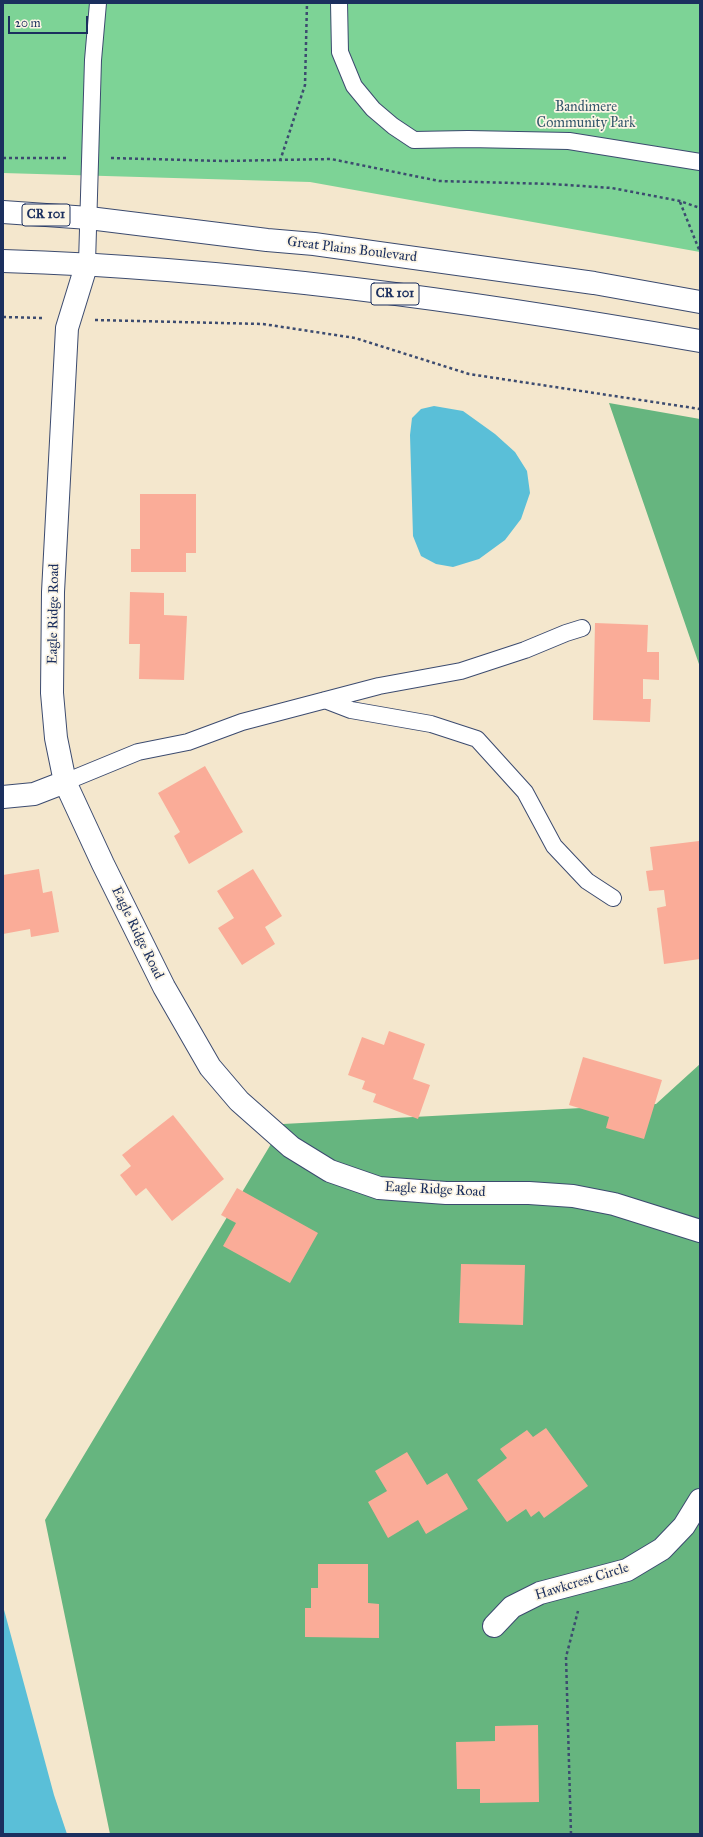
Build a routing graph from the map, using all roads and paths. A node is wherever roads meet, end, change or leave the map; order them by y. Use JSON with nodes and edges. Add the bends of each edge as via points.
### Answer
{"nodes":[{"id":1,"x":98,"y":3,"type":"edge"},
{"id":2,"x":307,"y":3,"type":"edge"},
{"id":3,"x":340,"y":3,"type":"edge"},
{"id":4,"x":92,"y":157,"type":"junction"},
{"id":5,"x":3,"y":158,"type":"edge"},
{"id":6,"x":280,"y":160,"type":"junction"},
{"id":7,"x":700,"y":162,"type":"edge"},
{"id":8,"x":680,"y":201,"type":"junction"},
{"id":9,"x":700,"y":208,"type":"edge"},
{"id":10,"x":3,"y":212,"type":"edge"},
{"id":11,"x":89,"y":218,"type":"junction"},
{"id":12,"x":700,"y":252,"type":"edge"},
{"id":13,"x":3,"y":261,"type":"edge"},
{"id":14,"x":87,"y":263,"type":"junction"},
{"id":15,"x":700,"y":302,"type":"edge"},
{"id":16,"x":3,"y":317,"type":"edge"},
{"id":17,"x":70,"y":319,"type":"junction"},
{"id":18,"x":700,"y":341,"type":"edge"},
{"id":19,"x":700,"y":409,"type":"edge"},
{"id":20,"x":582,"y":628,"type":"dead end"},
{"id":21,"x":325,"y":700,"type":"junction"},
{"id":22,"x":65,"y":782,"type":"junction"},
{"id":23,"x":3,"y":798,"type":"edge"},
{"id":24,"x":613,"y":898,"type":"dead end"},
{"id":25,"x":700,"y":1231,"type":"edge"},
{"id":26,"x":700,"y":1500,"type":"edge"},
{"id":27,"x":578,"y":1611,"type":"dead end"},
{"id":28,"x":494,"y":1626,"type":"dead end"},
{"id":29,"x":571,"y":1834,"type":"edge"}],
"edges":[{"from":1,"to":4,"type":"lane"},
{"from":2,"to":6,"type":"path","via":[[305,85]]},
{"from":3,"to":7,"type":"lane","via":[[340,52],[354,86],[373,109],[414,140],[569,142]]},
{"from":4,"to":5,"type":"path"},
{"from":4,"to":6,"type":"path"},
{"from":4,"to":11,"type":"lane"},
{"from":6,"to":8,"type":"path","via":[[331,159],[439,181],[612,188]]},
{"from":8,"to":9,"type":"path"},
{"from":8,"to":12,"type":"path"},
{"from":10,"to":11,"type":"street","name":"Great Plains Boulevard","number":"CR 101"},
{"from":11,"to":14,"type":"lane"},
{"from":11,"to":15,"type":"street","name":"Great Plains Boulevard","number":"CR 101","via":[[314,244],[594,283]]},
{"from":13,"to":14,"type":"street","number":"CR 101"},
{"from":14,"to":17,"type":"street","name":"Eagle Ridge Road"},
{"from":14,"to":18,"type":"street","number":"CR 101","via":[[313,283],[557,316]]},
{"from":16,"to":17,"type":"path"},
{"from":17,"to":19,"type":"path","via":[[262,324],[355,338],[470,374]]},
{"from":17,"to":22,"type":"street","name":"Eagle Ridge Road","via":[[67,328],[53,600],[53,701],[56,738]]},
{"from":20,"to":21,"type":"lane","via":[[461,671],[379,686]]},
{"from":21,"to":22,"type":"lane","via":[[242,722],[188,742],[138,752]]},
{"from":21,"to":24,"type":"lane","via":[[351,710],[431,724],[477,739],[525,792],[554,846],[587,881]]},
{"from":22,"to":23,"type":"street","via":[[34,794]]},
{"from":22,"to":25,"type":"street","name":"Eagle Ridge Road","via":[[164,987],[210,1067],[239,1101],[291,1147],[330,1171],[379,1188],[446,1193],[573,1196],[614,1204]]},
{"from":26,"to":28,"type":"street","name":"Hawkcrest Circle","via":[[684,1526],[662,1548],[627,1570],[540,1593],[512,1607]]},
{"from":27,"to":29,"type":"path","via":[[566,1657]]}]}
